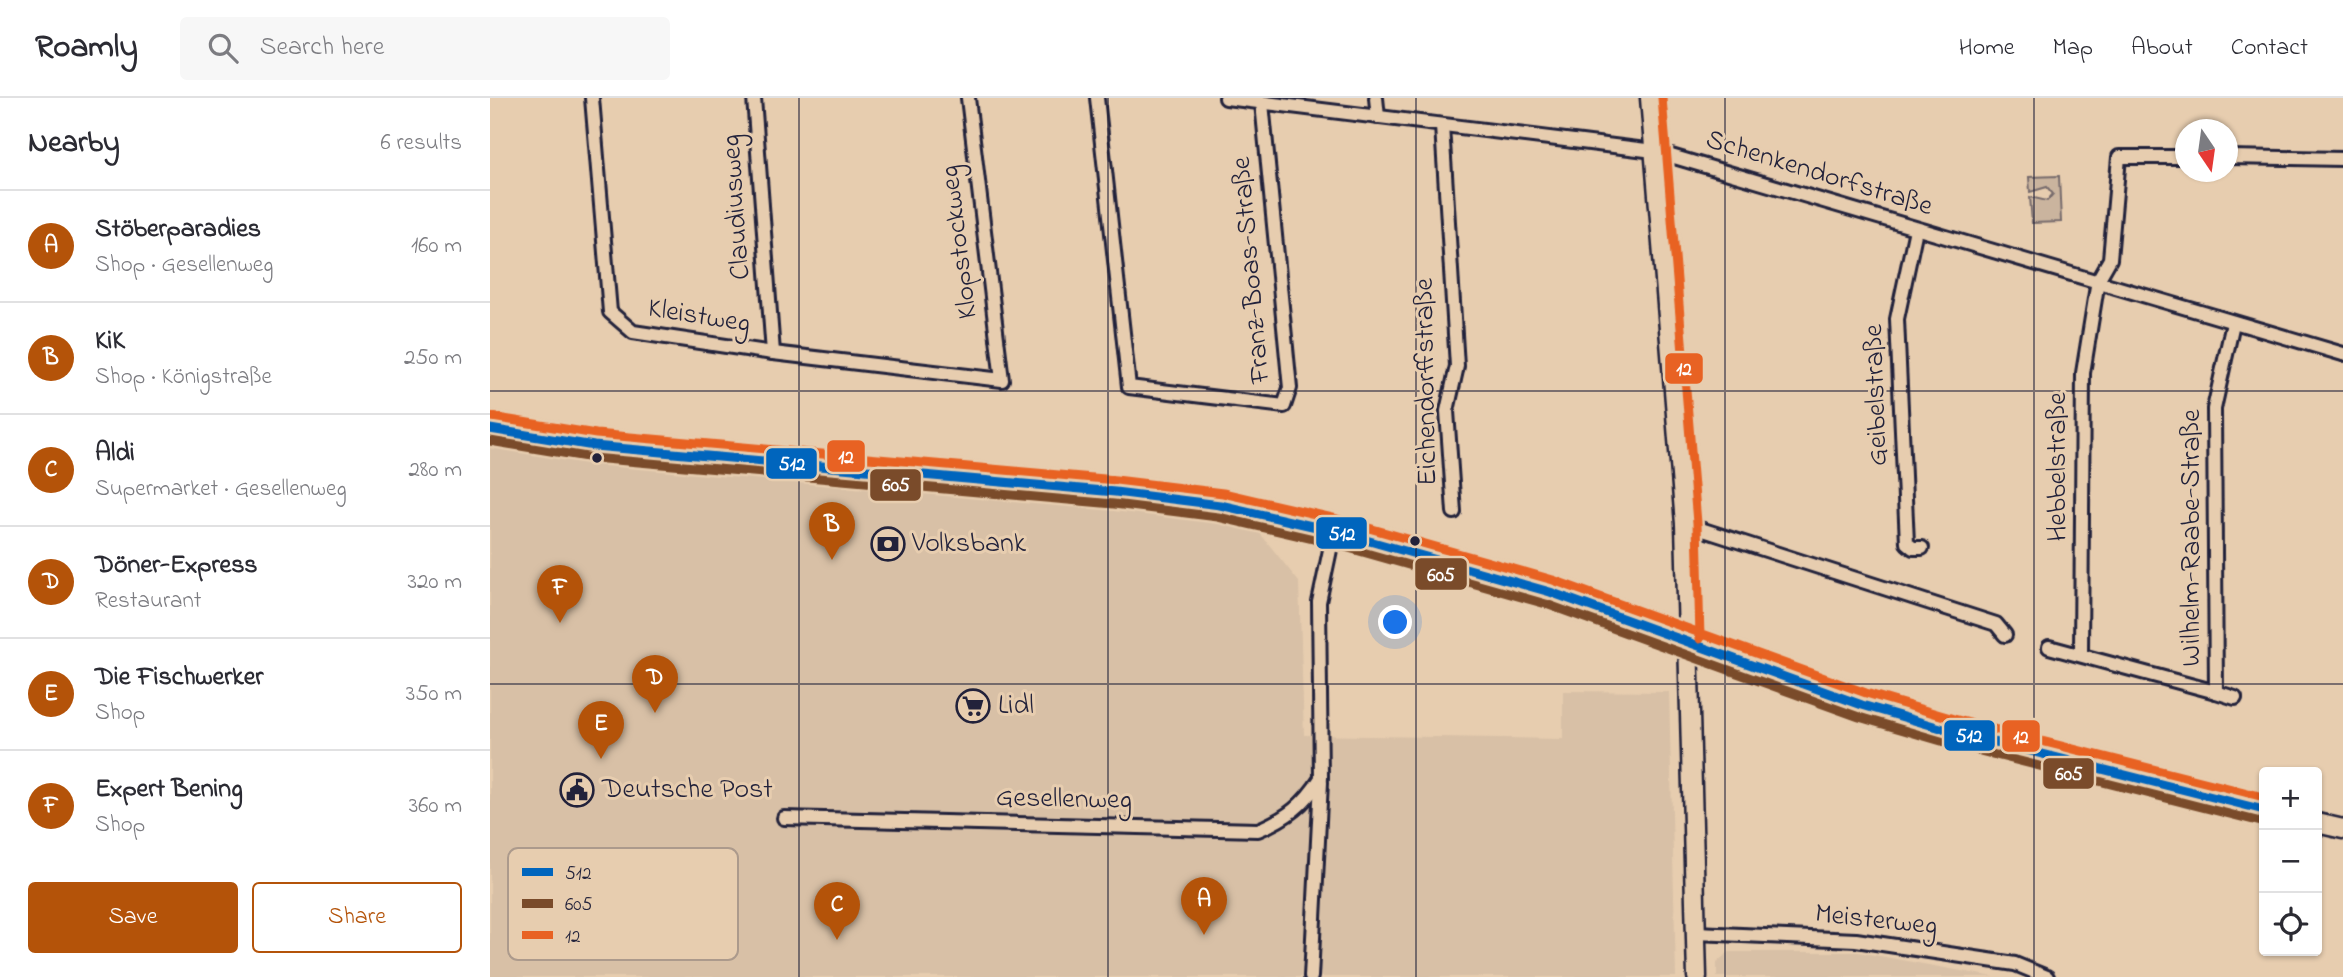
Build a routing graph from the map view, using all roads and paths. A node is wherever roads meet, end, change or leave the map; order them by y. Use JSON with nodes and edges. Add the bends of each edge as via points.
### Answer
{"nodes":[{"id":1,"x":592,"y":98,"type":"edge"},
{"id":2,"x":754,"y":98,"type":"edge"},
{"id":3,"x":968,"y":98,"type":"edge"},
{"id":4,"x":1097,"y":98,"type":"edge"},
{"id":5,"x":1226,"y":98,"type":"edge"},
{"id":6,"x":1376,"y":98,"type":"edge"},
{"id":7,"x":1650,"y":98,"type":"edge"},
{"id":8,"x":1262,"y":103,"type":"junction"},
{"id":9,"x":1378,"y":117,"type":"junction"},
{"id":10,"x":1442,"y":126,"type":"junction"},
{"id":11,"x":1654,"y":150,"type":"junction"},
{"id":12,"x":2175,"y":157,"type":"edge"},
{"id":13,"x":2238,"y":157,"type":"edge"},
{"id":14,"x":2343,"y":159,"type":"edge"},
{"id":15,"x":1916,"y":229,"type":"junction"},
{"id":16,"x":2098,"y":280,"type":"junction"},
{"id":17,"x":2233,"y":323,"type":"junction"},
{"id":18,"x":773,"y":354,"type":"junction"},
{"id":19,"x":2343,"y":354,"type":"edge"},
{"id":20,"x":1002,"y":380,"type":"joint"},
{"id":21,"x":490,"y":429,"type":"edge"},
{"id":22,"x":1454,"y":512,"type":"dead end"},
{"id":23,"x":1685,"y":524,"type":"junction"},
{"id":24,"x":1334,"y":531,"type":"junction"},
{"id":25,"x":1922,"y":548,"type":"dead end"},
{"id":26,"x":2005,"y":635,"type":"dead end"},
{"id":27,"x":1688,"y":639,"type":"junction"},
{"id":28,"x":2049,"y":647,"type":"dead end"},
{"id":29,"x":2081,"y":655,"type":"junction"},
{"id":30,"x":2216,"y":692,"type":"junction"},
{"id":31,"x":2235,"y":698,"type":"dead end"},
{"id":32,"x":1321,"y":778,"type":"junction"},
{"id":33,"x":2259,"y":809,"type":"edge"},
{"id":34,"x":785,"y":818,"type":"dead end"},
{"id":35,"x":2322,"y":824,"type":"edge"},
{"id":36,"x":2343,"y":830,"type":"edge"},
{"id":37,"x":1696,"y":933,"type":"junction"},
{"id":38,"x":1311,"y":977,"type":"edge"},
{"id":39,"x":1697,"y":977,"type":"edge"},
{"id":40,"x":2047,"y":977,"type":"edge"}],
"edges":[{"from":1,"to":18,"type":"street","name":"Kleistweg","via":[[610,312],[628,331]]},
{"from":2,"to":18,"type":"street","name":"Claudiusweg"},
{"from":3,"to":20,"type":"street","name":"Klopstockweg"},
{"from":4,"to":8,"type":"street","name":"Franz-Boas-Straße","via":[[1129,387],[1283,406],[1290,388]]},
{"from":5,"to":8,"type":"street","name":"Schenkendorfstraße"},
{"from":6,"to":9,"type":"street"},
{"from":7,"to":11,"type":"main road"},
{"from":8,"to":9,"type":"street","name":"Schenkendorfstraße"},
{"from":9,"to":10,"type":"street","name":"Schenkendorfstraße"},
{"from":10,"to":11,"type":"street","name":"Schenkendorfstraße"},
{"from":10,"to":22,"type":"street","name":"Eichendorffstraße","via":[[1457,366],[1447,411]]},
{"from":11,"to":15,"type":"street","name":"Schenkendorfstraße"},
{"from":11,"to":23,"type":"main road"},
{"from":12,"to":16,"type":"street","name":"Hebbelstraße","via":[[2119,157],[2110,259]]},
{"from":13,"to":14,"type":"street"},
{"from":15,"to":16,"type":"street","name":"Schenkendorfstraße"},
{"from":15,"to":25,"type":"street","name":"Geibelstraße","via":[[1897,319],[1907,543]]},
{"from":16,"to":17,"type":"street","name":"Schenkendorfstraße"},
{"from":16,"to":29,"type":"street","name":"Hebbelstraße","via":[[2083,373]]},
{"from":17,"to":19,"type":"street","name":"Schenkendorfstraße"},
{"from":17,"to":30,"type":"street","name":"Wilhelm-Raabe-Straße","via":[[2214,409]]},
{"from":18,"to":20,"type":"street","name":"Kleistweg"},
{"from":21,"to":24,"type":"main road","via":[[608,447],[1220,505]]},
{"from":23,"to":26,"type":"street","via":[[1996,624]]},
{"from":23,"to":27,"type":"main road"},
{"from":24,"to":27,"type":"main road","via":[[1550,592]]},
{"from":24,"to":32,"type":"street","via":[[1319,602]]},
{"from":27,"to":33,"type":"main road","via":[[1862,705]]},
{"from":27,"to":37,"type":"main road"},
{"from":28,"to":29,"type":"street"},
{"from":29,"to":30,"type":"street"},
{"from":30,"to":31,"type":"street","name":"Wilhelm-Raabe-Straße"},
{"from":32,"to":34,"type":"street","name":"Gesellenweg","via":[[1309,798],[1286,819],[1258,830]]},
{"from":32,"to":38,"type":"street"},
{"from":35,"to":36,"type":"main road"},
{"from":37,"to":39,"type":"main road"},
{"from":37,"to":40,"type":"street","name":"Meisterweg","via":[[1856,940],[2015,964]]}]}
